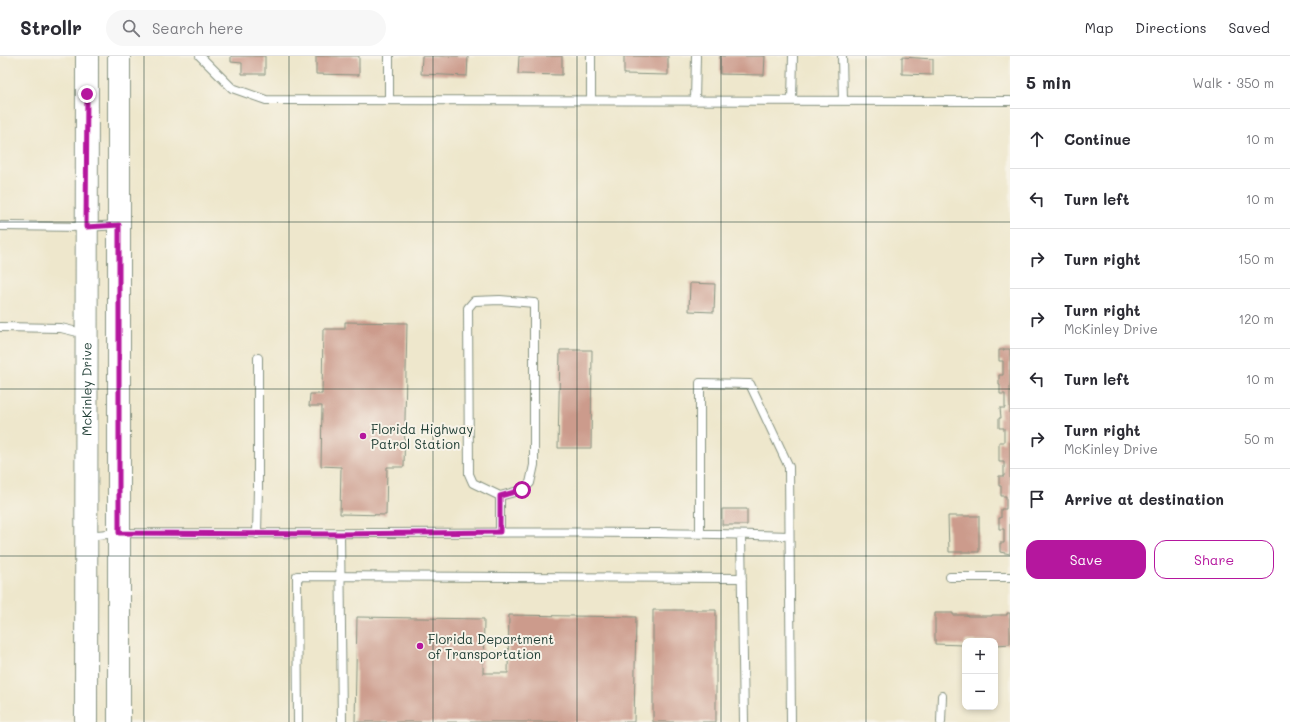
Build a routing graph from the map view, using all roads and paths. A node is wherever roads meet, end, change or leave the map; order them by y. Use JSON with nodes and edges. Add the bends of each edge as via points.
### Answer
{"nodes":[{"id":1,"x":87,"y":56,"type":"edge"},
{"id":2,"x":119,"y":56,"type":"edge"},
{"id":3,"x":200,"y":56,"type":"edge"},
{"id":4,"x":389,"y":56,"type":"edge"},
{"id":5,"x":591,"y":56,"type":"edge"},
{"id":6,"x":696,"y":56,"type":"edge"},
{"id":7,"x":793,"y":56,"type":"edge"},
{"id":8,"x":842,"y":56,"type":"edge"},
{"id":9,"x":389,"y":100,"type":"junction"},
{"id":10,"x":591,"y":100,"type":"junction"},
{"id":11,"x":695,"y":100,"type":"junction"},
{"id":12,"x":792,"y":101,"type":"junction"},
{"id":13,"x":843,"y":101,"type":"junction"},
{"id":14,"x":1010,"y":101,"type":"edge"},
{"id":15,"x":119,"y":225,"type":"junction"},
{"id":16,"x":0,"y":226,"type":"edge"},
{"id":17,"x":86,"y":227,"type":"junction"},
{"id":18,"x":0,"y":327,"type":"edge"},
{"id":19,"x":86,"y":334,"type":"junction"},
{"id":20,"x":258,"y":358,"type":"dead end"},
{"id":21,"x":500,"y":496,"type":"junction"},
{"id":22,"x":500,"y":532,"type":"junction"},
{"id":23,"x":119,"y":533,"type":"junction"},
{"id":24,"x":700,"y":533,"type":"junction"},
{"id":25,"x":257,"y":534,"type":"junction"},
{"id":26,"x":340,"y":534,"type":"junction"},
{"id":27,"x":741,"y":535,"type":"junction"},
{"id":28,"x":86,"y":536,"type":"junction"},
{"id":29,"x":789,"y":536,"type":"junction"},
{"id":30,"x":340,"y":576,"type":"junction"},
{"id":31,"x":950,"y":577,"type":"dead end"},
{"id":32,"x":742,"y":578,"type":"junction"},
{"id":33,"x":1010,"y":578,"type":"edge"},
{"id":34,"x":942,"y":696,"type":"dead end"},
{"id":35,"x":86,"y":722,"type":"edge"},
{"id":36,"x":119,"y":722,"type":"edge"},
{"id":37,"x":298,"y":722,"type":"edge"},
{"id":38,"x":342,"y":722,"type":"edge"},
{"id":39,"x":744,"y":722,"type":"edge"},
{"id":40,"x":790,"y":722,"type":"edge"},
{"id":41,"x":942,"y":722,"type":"edge"}],
"edges":[{"from":1,"to":17,"type":"main road","name":"McKinley Drive"},
{"from":2,"to":15,"type":"main road"},
{"from":3,"to":9,"type":"lane","via":[[232,88],[266,100]]},
{"from":4,"to":9,"type":"lane"},
{"from":5,"to":10,"type":"lane"},
{"from":6,"to":11,"type":"lane"},
{"from":7,"to":12,"type":"lane"},
{"from":8,"to":13,"type":"lane"},
{"from":9,"to":10,"type":"lane"},
{"from":10,"to":11,"type":"lane"},
{"from":11,"to":12,"type":"lane"},
{"from":12,"to":13,"type":"lane"},
{"from":13,"to":14,"type":"lane"},
{"from":15,"to":17,"type":"lane"},
{"from":15,"to":23,"type":"main road"},
{"from":16,"to":17,"type":"lane"},
{"from":17,"to":19,"type":"main road","name":"McKinley Drive"},
{"from":18,"to":19,"type":"lane","via":[[61,328]]},
{"from":19,"to":28,"type":"main road","name":"McKinley Drive"},
{"from":20,"to":25,"type":"lane"},
{"from":21,"to":21,"type":"lane","via":[[522,490],[530,484],[534,465],[534,303],[474,301],[468,308],[469,474],[473,484]]},
{"from":21,"to":22,"type":"lane"},
{"from":22,"to":24,"type":"lane"},
{"from":22,"to":26,"type":"lane"},
{"from":23,"to":25,"type":"lane"},
{"from":23,"to":28,"type":"lane"},
{"from":23,"to":36,"type":"main road"},
{"from":24,"to":27,"type":"lane"},
{"from":24,"to":29,"type":"lane","via":[[700,383],[750,384],[789,467]]},
{"from":25,"to":26,"type":"lane"},
{"from":26,"to":30,"type":"lane"},
{"from":27,"to":29,"type":"lane"},
{"from":27,"to":32,"type":"lane"},
{"from":28,"to":35,"type":"main road","name":"McKinley Drive"},
{"from":29,"to":40,"type":"lane"},
{"from":30,"to":32,"type":"lane"},
{"from":30,"to":37,"type":"lane","via":[[297,576]]},
{"from":30,"to":38,"type":"lane"},
{"from":31,"to":33,"type":"lane"},
{"from":32,"to":39,"type":"lane"},
{"from":34,"to":41,"type":"lane"}]}
